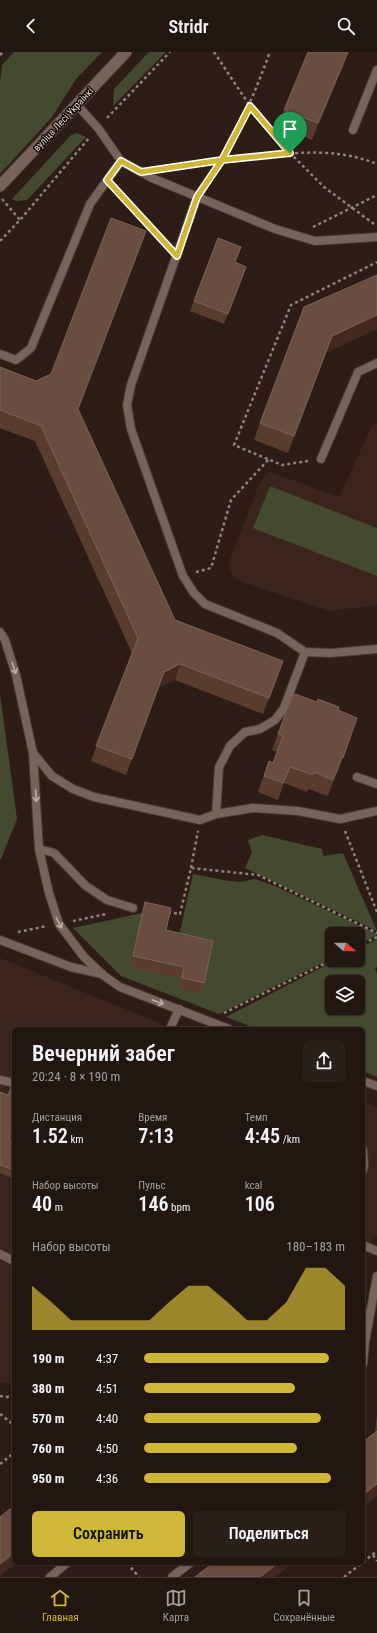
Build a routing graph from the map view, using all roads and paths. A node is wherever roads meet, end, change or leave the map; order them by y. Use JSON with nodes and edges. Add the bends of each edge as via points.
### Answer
{"nodes":[{"id":1,"x":3,"y":52,"type":"edge"},
{"id":2,"x":126,"y":52,"type":"edge"},
{"id":3,"x":170,"y":52,"type":"edge"},
{"id":4,"x":214,"y":52,"type":"edge"},
{"id":5,"x":270,"y":52,"type":"edge"},
{"id":6,"x":0,"y":55,"type":"edge"},
{"id":7,"x":377,"y":70,"type":"edge"},
{"id":8,"x":77,"y":105,"type":"junction"},
{"id":9,"x":250,"y":106,"type":"junction"},
{"id":10,"x":98,"y":128,"type":"junction"},
{"id":11,"x":353,"y":130,"type":"dead end"},
{"id":12,"x":290,"y":153,"type":"junction"},
{"id":13,"x":222,"y":160,"type":"junction"},
{"id":14,"x":121,"y":161,"type":"junction"},
{"id":15,"x":377,"y":164,"type":"edge"},
{"id":16,"x":141,"y":172,"type":"junction"},
{"id":17,"x":107,"y":180,"type":"junction"},
{"id":18,"x":0,"y":186,"type":"edge"},
{"id":19,"x":377,"y":195,"type":"edge"},
{"id":20,"x":0,"y":197,"type":"edge"},
{"id":21,"x":197,"y":197,"type":"junction"},
{"id":22,"x":351,"y":208,"type":"junction"},
{"id":23,"x":20,"y":220,"type":"junction"},
{"id":24,"x":377,"y":226,"type":"edge"},
{"id":25,"x":296,"y":236,"type":"junction"},
{"id":26,"x":377,"y":237,"type":"edge"},
{"id":27,"x":0,"y":241,"type":"edge"},
{"id":28,"x":177,"y":256,"type":"junction"},
{"id":29,"x":377,"y":262,"type":"edge"},
{"id":30,"x":0,"y":354,"type":"edge"},
{"id":31,"x":377,"y":363,"type":"edge"},
{"id":32,"x":268,"y":459,"type":"junction"},
{"id":33,"x":320,"y":459,"type":"joint"},
{"id":34,"x":183,"y":576,"type":"junction"},
{"id":35,"x":0,"y":632,"type":"edge"},
{"id":36,"x":377,"y":649,"type":"edge"},
{"id":37,"x":305,"y":652,"type":"junction"},
{"id":38,"x":33,"y":753,"type":"junction"},
{"id":39,"x":357,"y":777,"type":"dead end"},
{"id":40,"x":377,"y":784,"type":"edge"},
{"id":41,"x":377,"y":811,"type":"edge"},
{"id":42,"x":216,"y":814,"type":"junction"},
{"id":43,"x":340,"y":819,"type":"junction"},
{"id":44,"x":200,"y":820,"type":"junction"},
{"id":45,"x":39,"y":849,"type":"junction"},
{"id":46,"x":191,"y":868,"type":"junction"},
{"id":47,"x":133,"y":908,"type":"dead end"},
{"id":48,"x":164,"y":912,"type":"edge"},
{"id":49,"x":377,"y":912,"type":"edge"},
{"id":50,"x":377,"y":933,"type":"edge"},
{"id":51,"x":377,"y":936,"type":"edge"},
{"id":52,"x":0,"y":940,"type":"edge"},
{"id":53,"x":365,"y":942,"type":"edge"},
{"id":54,"x":325,"y":963,"type":"edge"},
{"id":55,"x":103,"y":975,"type":"junction"},
{"id":56,"x":179,"y":1009,"type":"junction"},
{"id":57,"x":208,"y":1021,"type":"junction"},
{"id":58,"x":171,"y":1027,"type":"edge"},
{"id":59,"x":224,"y":1027,"type":"edge"},
{"id":60,"x":0,"y":1080,"type":"edge"},
{"id":61,"x":365,"y":1082,"type":"edge"},
{"id":62,"x":12,"y":1083,"type":"edge"},
{"id":63,"x":377,"y":1086,"type":"edge"},
{"id":64,"x":365,"y":1247,"type":"edge"},
{"id":65,"x":377,"y":1251,"type":"edge"},
{"id":66,"x":0,"y":1254,"type":"edge"},
{"id":67,"x":12,"y":1260,"type":"edge"},
{"id":68,"x":377,"y":1276,"type":"edge"},
{"id":69,"x":365,"y":1342,"type":"edge"},
{"id":70,"x":0,"y":1396,"type":"edge"},
{"id":71,"x":12,"y":1396,"type":"edge"},
{"id":72,"x":0,"y":1414,"type":"edge"},
{"id":73,"x":12,"y":1423,"type":"edge"},
{"id":74,"x":12,"y":1455,"type":"edge"},
{"id":75,"x":0,"y":1464,"type":"edge"},
{"id":76,"x":377,"y":1552,"type":"edge"},
{"id":77,"x":373,"y":1555,"type":"junction"},
{"id":78,"x":365,"y":1561,"type":"edge"},
{"id":79,"x":377,"y":1561,"type":"edge"},
{"id":80,"x":65,"y":1565,"type":"edge"},
{"id":81,"x":129,"y":1565,"type":"edge"},
{"id":82,"x":187,"y":1565,"type":"edge"},
{"id":83,"x":360,"y":1565,"type":"edge"},
{"id":84,"x":50,"y":1577,"type":"edge"},
{"id":85,"x":139,"y":1577,"type":"edge"},
{"id":86,"x":172,"y":1577,"type":"edge"},
{"id":87,"x":344,"y":1577,"type":"edge"}],
"edges":[{"from":1,"to":6,"type":"path"},
{"from":2,"to":8,"type":"street","name":"вуліца Лесі Украінкі"},
{"from":3,"to":10,"type":"path"},
{"from":4,"to":9,"type":"path"},
{"from":5,"to":9,"type":"path"},
{"from":7,"to":11,"type":"lane"},
{"from":8,"to":10,"type":"lane"},
{"from":8,"to":18,"type":"street","name":"вуліца Лесі Украінкі"},
{"from":9,"to":12,"type":"path"},
{"from":9,"to":13,"type":"path"},
{"from":10,"to":14,"type":"lane"},
{"from":10,"to":23,"type":"path"},
{"from":12,"to":13,"type":"path"},
{"from":12,"to":15,"type":"path","via":[[325,152],[362,158]]},
{"from":12,"to":22,"type":"path","via":[[324,187]]},
{"from":13,"to":16,"type":"path"},
{"from":13,"to":21,"type":"path"},
{"from":14,"to":16,"type":"lane"},
{"from":14,"to":17,"type":"lane"},
{"from":16,"to":21,"type":"lane"},
{"from":17,"to":28,"type":"path"},
{"from":17,"to":30,"type":"lane","via":[[90,204],[31,348],[16,360]]},
{"from":19,"to":22,"type":"path"},
{"from":20,"to":23,"type":"path"},
{"from":21,"to":25,"type":"lane"},
{"from":21,"to":28,"type":"lane"},
{"from":22,"to":24,"type":"path"},
{"from":22,"to":25,"type":"path"},
{"from":23,"to":27,"type":"path"},
{"from":25,"to":26,"type":"lane","via":[[315,241]]},
{"from":28,"to":34,"type":"lane","via":[[131,385],[127,405],[131,430]]},
{"from":29,"to":32,"type":"path","via":[[292,305],[234,445]]},
{"from":31,"to":33,"type":"lane","via":[[358,372]]},
{"from":32,"to":33,"type":"path","via":[[282,465]]},
{"from":32,"to":34,"type":"path","via":[[231,500],[211,568]]},
{"from":34,"to":37,"type":"lane","via":[[205,604],[277,634]]},
{"from":35,"to":38,"type":"lane","one_way":true,"via":[[16,674]]},
{"from":36,"to":37,"type":"lane","via":[[331,653]]},
{"from":37,"to":42,"type":"lane","via":[[284,708],[275,720],[245,732],[230,746],[219,767]]},
{"from":38,"to":44,"type":"lane","via":[[52,776],[94,798]]},
{"from":38,"to":45,"type":"lane","one_way":true},
{"from":39,"to":40,"type":"lane"},
{"from":41,"to":43,"type":"lane"},
{"from":42,"to":43,"type":"lane","via":[[253,808],[298,811]]},
{"from":42,"to":44,"type":"lane"},
{"from":43,"to":49,"type":"path"},
{"from":44,"to":46,"type":"path"},
{"from":45,"to":47,"type":"lane","via":[[54,853],[86,886],[106,900]]},
{"from":45,"to":55,"type":"lane","one_way":true,"via":[[59,924],[84,957]]},
{"from":46,"to":48,"type":"path","via":[[180,914]]},
{"from":46,"to":50,"type":"path","via":[[258,875]]},
{"from":51,"to":53,"type":"path"},
{"from":52,"to":55,"type":"lane","via":[[71,967]]},
{"from":54,"to":57,"type":"path"},
{"from":55,"to":56,"type":"lane","one_way":true,"via":[[120,987]]},
{"from":56,"to":57,"type":"lane"},
{"from":56,"to":58,"type":"lane"},
{"from":57,"to":59,"type":"lane"},
{"from":60,"to":62,"type":"lane"},
{"from":61,"to":63,"type":"lane"},
{"from":64,"to":65,"type":"lane"},
{"from":66,"to":67,"type":"lane"},
{"from":68,"to":69,"type":"lane"},
{"from":70,"to":71,"type":"path"},
{"from":72,"to":73,"type":"path"},
{"from":74,"to":75,"type":"path"},
{"from":76,"to":77,"type":"path"},
{"from":77,"to":78,"type":"path"},
{"from":77,"to":79,"type":"path"},
{"from":80,"to":84,"type":"lane"},
{"from":81,"to":85,"type":"path"},
{"from":82,"to":86,"type":"lane"},
{"from":83,"to":87,"type":"path"}]}
